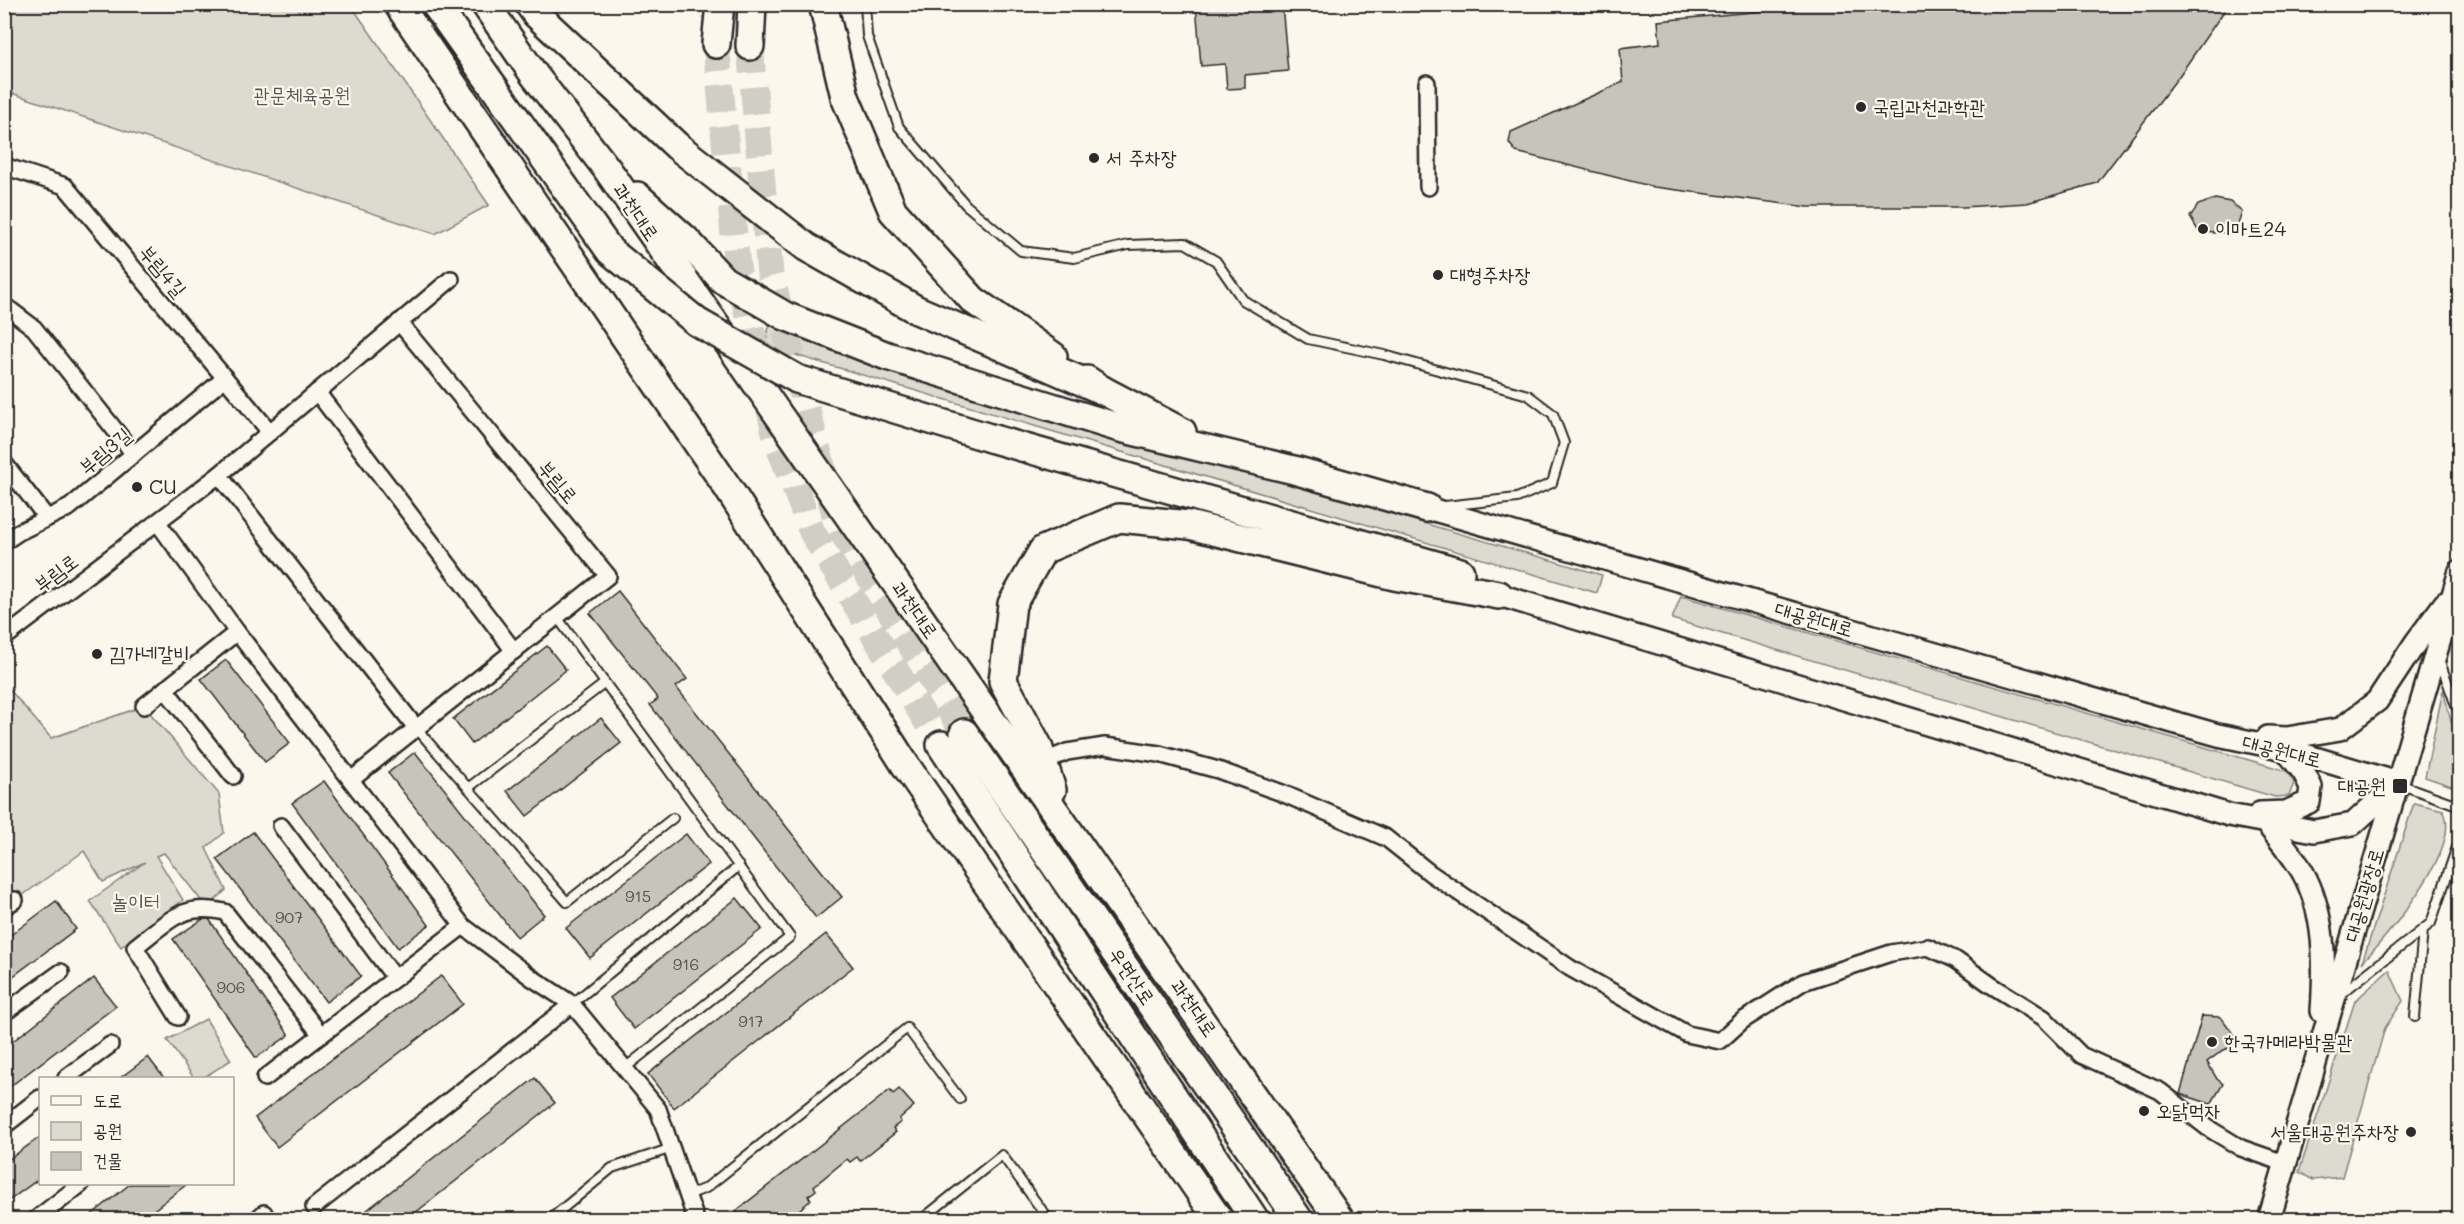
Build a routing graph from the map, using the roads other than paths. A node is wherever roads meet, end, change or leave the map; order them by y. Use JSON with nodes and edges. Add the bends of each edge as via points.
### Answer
{"nodes":[{"id":1,"x":398,"y":4,"type":"edge"},
{"id":2,"x":435,"y":4,"type":"edge"},
{"id":3,"x":485,"y":4,"type":"edge"},
{"id":4,"x":505,"y":4,"type":"edge"},
{"id":5,"x":529,"y":4,"type":"edge"},
{"id":6,"x":720,"y":4,"type":"edge"},
{"id":7,"x":752,"y":4,"type":"edge"},
{"id":8,"x":823,"y":4,"type":"edge"},
{"id":9,"x":866,"y":4,"type":"edge"},
{"id":10,"x":716,"y":44,"type":"tunnel mouth"},
{"id":11,"x":750,"y":46,"type":"tunnel mouth"},
{"id":12,"x":535,"y":76,"type":"junction"},
{"id":13,"x":1427,"y":83,"type":"dead end"},
{"id":14,"x":4,"y":165,"type":"edge"},
{"id":15,"x":607,"y":169,"type":"junction"},
{"id":16,"x":1428,"y":187,"type":"dead end"},
{"id":17,"x":451,"y":279,"type":"dead end"},
{"id":18,"x":4,"y":309,"type":"edge"},
{"id":19,"x":399,"y":322,"type":"junction"},
{"id":20,"x":225,"y":378,"type":"junction"},
{"id":21,"x":1102,"y":390,"type":"junction"},
{"id":22,"x":317,"y":392,"type":"junction"},
{"id":23,"x":270,"y":432,"type":"junction"},
{"id":24,"x":1220,"y":452,"type":"junction"},
{"id":25,"x":134,"y":454,"type":"junction"},
{"id":26,"x":4,"y":463,"type":"edge"},
{"id":27,"x":219,"y":475,"type":"junction"},
{"id":28,"x":1427,"y":508,"type":"junction"},
{"id":29,"x":47,"y":518,"type":"junction"},
{"id":30,"x":158,"y":523,"type":"junction"},
{"id":31,"x":4,"y":543,"type":"edge"},
{"id":32,"x":2460,"y":571,"type":"edge"},
{"id":33,"x":2453,"y":593,"type":"junction"},
{"id":34,"x":1499,"y":595,"type":"junction"},
{"id":35,"x":557,"y":617,"type":"junction"},
{"id":36,"x":237,"y":632,"type":"junction"},
{"id":37,"x":4,"y":638,"type":"edge"},
{"id":38,"x":514,"y":651,"type":"junction"},
{"id":39,"x":2436,"y":652,"type":"junction"},
{"id":40,"x":605,"y":683,"type":"junction"},
{"id":41,"x":165,"y":689,"type":"junction"},
{"id":42,"x":144,"y":706,"type":"dead end"},
{"id":43,"x":2460,"y":717,"type":"edge"},
{"id":44,"x":417,"y":729,"type":"junction"},
{"id":45,"x":2217,"y":735,"type":"junction"},
{"id":46,"x":2285,"y":749,"type":"junction"},
{"id":47,"x":1043,"y":762,"type":"junction"},
{"id":48,"x":233,"y":776,"type":"dead end"},
{"id":49,"x":351,"y":780,"type":"junction"},
{"id":50,"x":2398,"y":783,"type":"junction"},
{"id":51,"x":468,"y":788,"type":"junction"},
{"id":52,"x":2460,"y":806,"type":"edge"},
{"id":53,"x":1059,"y":814,"type":"junction"},
{"id":54,"x":2229,"y":815,"type":"junction"},
{"id":55,"x":673,"y":818,"type":"dead end"},
{"id":56,"x":2266,"y":823,"type":"junction"},
{"id":57,"x":280,"y":826,"type":"dead end"},
{"id":58,"x":2460,"y":838,"type":"edge"},
{"id":59,"x":739,"y":866,"type":"junction"},
{"id":60,"x":463,"y":926,"type":"junction"},
{"id":61,"x":2423,"y":930,"type":"junction"},
{"id":62,"x":61,"y":972,"type":"dead end"},
{"id":63,"x":395,"y":978,"type":"junction"},
{"id":64,"x":2334,"y":999,"type":"junction"},
{"id":65,"x":572,"y":1004,"type":"junction"},
{"id":66,"x":4,"y":1013,"type":"edge"},
{"id":67,"x":178,"y":1017,"type":"dead end"},
{"id":68,"x":2415,"y":1017,"type":"dead end"},
{"id":69,"x":321,"y":1035,"type":"junction"},
{"id":70,"x":110,"y":1045,"type":"dead end"},
{"id":71,"x":2320,"y":1048,"type":"junction"},
{"id":72,"x":625,"y":1068,"type":"junction"},
{"id":73,"x":67,"y":1077,"type":"edge"},
{"id":74,"x":265,"y":1078,"type":"dead end"},
{"id":75,"x":39,"y":1099,"type":"edge"},
{"id":76,"x":960,"y":1099,"type":"dead end"},
{"id":77,"x":4,"y":1126,"type":"edge"},
{"id":78,"x":672,"y":1148,"type":"junction"},
{"id":79,"x":2287,"y":1164,"type":"junction"},
{"id":80,"x":80,"y":1185,"type":"edge"},
{"id":81,"x":688,"y":1195,"type":"junction"},
{"id":82,"x":314,"y":1207,"type":"dead end"},
{"id":83,"x":35,"y":1220,"type":"edge"},
{"id":84,"x":549,"y":1220,"type":"edge"},
{"id":85,"x":696,"y":1220,"type":"edge"},
{"id":86,"x":921,"y":1220,"type":"edge"},
{"id":87,"x":1049,"y":1220,"type":"edge"},
{"id":88,"x":1219,"y":1220,"type":"edge"},
{"id":89,"x":1255,"y":1220,"type":"edge"},
{"id":90,"x":1299,"y":1220,"type":"edge"},
{"id":91,"x":1340,"y":1220,"type":"edge"},
{"id":92,"x":2269,"y":1220,"type":"edge"}],
"edges":[{"from":1,"to":88,"type":"highway","via":[[721,478],[906,766]]},
{"from":2,"to":34,"type":"highway","bridge":true,"via":[[610,251],[697,322],[797,379],[1466,574]]},
{"from":3,"to":12,"type":"highway","name":"과천대로"},
{"from":4,"to":12,"type":"highway"},
{"from":5,"to":21,"type":"highway","via":[[677,146],[806,248],[917,310]]},
{"from":6,"to":10,"type":"highway"},
{"from":7,"to":11,"type":"highway"},
{"from":8,"to":21,"type":"highway","via":[[845,97],[893,211],[973,300]]},
{"from":9,"to":28,"type":"lane","via":[[867,36],[899,127],[966,205],[1021,251],[1074,258],[1128,245],[1185,243],[1216,261],[1244,300],[1308,339],[1384,355],[1528,395],[1553,414],[1564,443],[1552,483],[1517,498]]},
{"from":12,"to":15,"type":"highway","name":"과천대로"},
{"from":13,"to":16,"type":"street"},
{"from":14,"to":20,"type":"street","name":"부림4길","via":[[65,186]]},
{"from":15,"to":24,"type":"highway","via":[[685,239],[723,280],[785,316],[887,356],[1120,428]]},
{"from":15,"to":53,"type":"highway","name":"과천대로"},
{"from":17,"to":19,"type":"street","name":"부림로"},
{"from":18,"to":25,"type":"street","via":[[34,328]]},
{"from":19,"to":22,"type":"street","name":"부림로"},
{"from":19,"to":35,"type":"street","name":"부림로","via":[[608,576]]},
{"from":20,"to":23,"type":"street","name":"부림4길"},
{"from":20,"to":25,"type":"street","name":"부림3길"},
{"from":21,"to":24,"type":"highway"},
{"from":22,"to":23,"type":"street","name":"부림로"},
{"from":22,"to":38,"type":"street"},
{"from":23,"to":27,"type":"street","name":"부림로"},
{"from":24,"to":28,"type":"highway"},
{"from":25,"to":29,"type":"street","name":"부림3길","via":[[70,507]]},
{"from":26,"to":29,"type":"street"},
{"from":27,"to":30,"type":"street","name":"부림로"},
{"from":27,"to":44,"type":"street"},
{"from":28,"to":45,"type":"street","name":"대공원대로"},
{"from":29,"to":31,"type":"street","name":"부림3길"},
{"from":30,"to":36,"type":"street"},
{"from":30,"to":37,"type":"street","name":"부림로"},
{"from":32,"to":33,"type":"street","name":"대공원광장로"},
{"from":33,"to":39,"type":"street","name":"대공원광장로"},
{"from":33,"to":45,"type":"street","via":[[2377,701],[2340,729],[2287,738]]},
{"from":34,"to":47,"type":"highway","via":[[1394,576],[1189,525],[1119,518],[1043,550],[1012,604],[1003,681]]},
{"from":34,"to":54,"type":"street"},
{"from":35,"to":38,"type":"street","name":"부림로"},
{"from":35,"to":40,"type":"lane"},
{"from":36,"to":41,"type":"street"},
{"from":36,"to":49,"type":"street"},
{"from":38,"to":44,"type":"street","name":"부림로"},
{"from":39,"to":43,"type":"lane"},
{"from":39,"to":50,"type":"street","name":"대공원광장로"},
{"from":40,"to":51,"type":"lane"},
{"from":40,"to":59,"type":"lane"},
{"from":41,"to":42,"type":"street"},
{"from":41,"to":48,"type":"street"},
{"from":44,"to":49,"type":"street","name":"부림로"},
{"from":44,"to":51,"type":"lane"},
{"from":45,"to":46,"type":"street","name":"대공원대로"},
{"from":46,"to":50,"type":"street","name":"대공원대로"},
{"from":46,"to":54,"type":"street","via":[[2311,787],[2309,802],[2286,812]]},
{"from":47,"to":53,"type":"highway"},
{"from":47,"to":79,"type":"street","via":[[1067,752],[1105,746],[1208,767],[1282,794],[1386,838],[1430,873],[1570,968],[1687,1034],[1720,1041],[1742,1021],[1803,982],[1891,953],[1928,947],[1956,960],[2044,1018],[2081,1055],[2160,1091],[2241,1148]]},
{"from":49,"to":60,"type":"street"},
{"from":50,"to":52,"type":"lane"},
{"from":50,"to":56,"type":"street","via":[[2353,824],[2314,831]]},
{"from":50,"to":64,"type":"street","name":"대공원광장로"},
{"from":51,"to":55,"type":"lane","via":[[567,902]]},
{"from":53,"to":91,"type":"highway","name":"과천대로"},
{"from":54,"to":56,"type":"street"},
{"from":56,"to":71,"type":"street","via":[[2303,874],[2315,904],[2324,948]]},
{"from":57,"to":63,"type":"street"},
{"from":58,"to":61,"type":"lane","via":[[2432,923]]},
{"from":59,"to":65,"type":"lane"},
{"from":59,"to":72,"type":"lane","via":[[790,937]]},
{"from":60,"to":63,"type":"street"},
{"from":60,"to":65,"type":"street"},
{"from":61,"to":64,"type":"lane"},
{"from":61,"to":68,"type":"lane"},
{"from":62,"to":66,"type":"street"},
{"from":63,"to":69,"type":"street"},
{"from":64,"to":71,"type":"street","name":"대공원광장로"},
{"from":65,"to":72,"type":"street"},
{"from":65,"to":82,"type":"street"},
{"from":67,"to":69,"type":"street","via":[[135,947],[188,909],[207,908],[225,912]]},
{"from":69,"to":74,"type":"street"},
{"from":70,"to":73,"type":"street"},
{"from":71,"to":79,"type":"street","name":"대공원광장로"},
{"from":72,"to":78,"type":"street","via":[[658,1109]]},
{"from":75,"to":77,"type":"street"},
{"from":76,"to":81,"type":"lane","via":[[907,1028],[706,1188]]},
{"from":78,"to":81,"type":"street"},
{"from":78,"to":84,"type":"lane","via":[[612,1168]]},
{"from":79,"to":92,"type":"street","name":"대공원광장로"},
{"from":80,"to":83,"type":"street"},
{"from":81,"to":85,"type":"street"},
{"from":86,"to":87,"type":"lane","via":[[1002,1155]]},
{"from":89,"to":90,"type":"highway","name":"우면산로","via":[[952,739]]}]}
